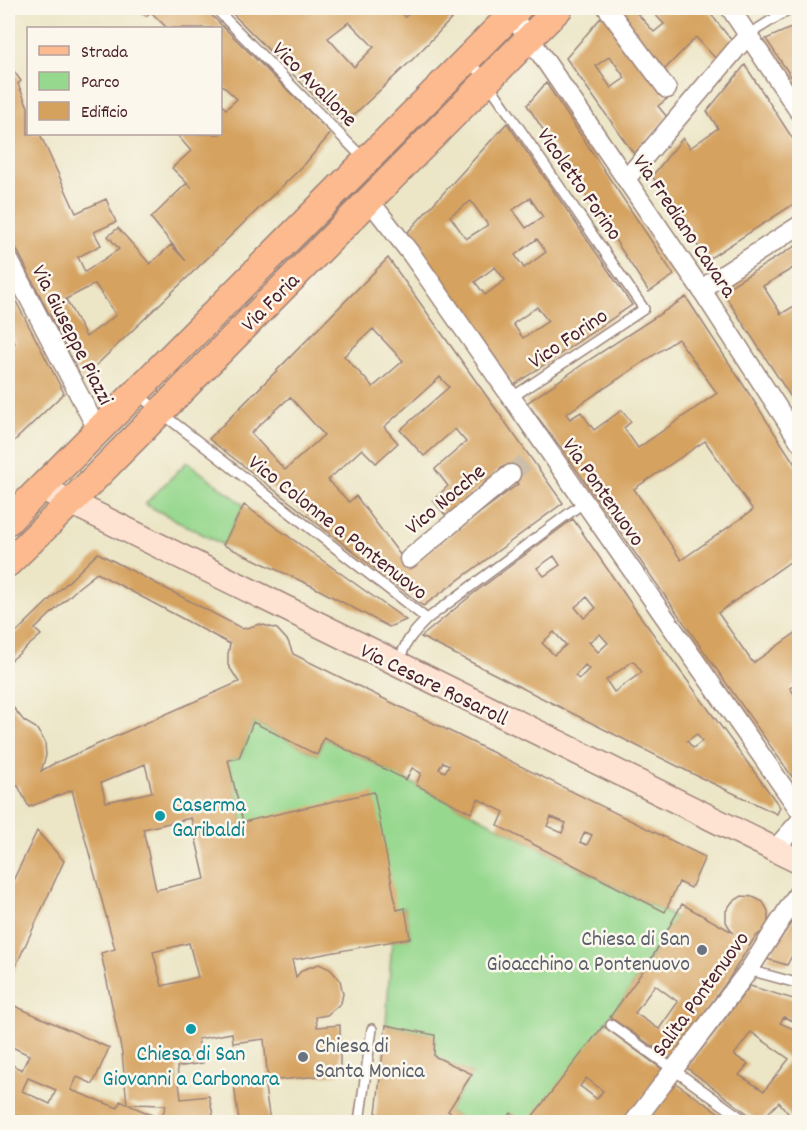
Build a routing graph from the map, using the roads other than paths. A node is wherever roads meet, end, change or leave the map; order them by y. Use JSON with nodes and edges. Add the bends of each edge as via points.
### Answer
{"nodes":[{"id":1,"x":215,"y":8,"type":"edge"},
{"id":2,"x":559,"y":8,"type":"edge"},
{"id":3,"x":607,"y":8,"type":"edge"},
{"id":4,"x":730,"y":8,"type":"edge"},
{"id":5,"x":790,"y":8,"type":"edge"},
{"id":6,"x":514,"y":11,"type":"edge"},
{"id":7,"x":748,"y":35,"type":"junction"},
{"id":8,"x":529,"y":38,"type":"junction"},
{"id":9,"x":466,"y":58,"type":"junction"},
{"id":10,"x":486,"y":80,"type":"junction"},
{"id":11,"x":667,"y":89,"type":"dead end"},
{"id":12,"x":800,"y":113,"type":"edge"},
{"id":13,"x":365,"y":160,"type":"junction"},
{"id":14,"x":626,"y":179,"type":"junction"},
{"id":15,"x":369,"y":200,"type":"junction"},
{"id":16,"x":800,"y":225,"type":"edge"},
{"id":17,"x":8,"y":258,"type":"edge"},
{"id":18,"x":701,"y":289,"type":"junction"},
{"id":19,"x":644,"y":309,"type":"joint"},
{"id":20,"x":135,"y":392,"type":"junction"},
{"id":21,"x":511,"y":398,"type":"junction"},
{"id":22,"x":160,"y":412,"type":"junction"},
{"id":23,"x":98,"y":431,"type":"junction"},
{"id":24,"x":800,"y":442,"type":"edge"},
{"id":25,"x":511,"y":474,"type":"tunnel mouth"},
{"id":26,"x":42,"y":488,"type":"junction"},
{"id":27,"x":70,"y":503,"type":"junction"},
{"id":28,"x":583,"y":503,"type":"junction"},
{"id":29,"x":8,"y":521,"type":"edge"},
{"id":30,"x":409,"y":559,"type":"dead end"},
{"id":31,"x":8,"y":563,"type":"edge"},
{"id":32,"x":428,"y":619,"type":"junction"},
{"id":33,"x":400,"y":666,"type":"junction"},
{"id":34,"x":800,"y":812,"type":"edge"},
{"id":35,"x":800,"y":821,"type":"edge"},
{"id":36,"x":774,"y":849,"type":"junction"},
{"id":37,"x":800,"y":862,"type":"edge"},
{"id":38,"x":800,"y":890,"type":"edge"},
{"id":39,"x":749,"y":970,"type":"junction"},
{"id":40,"x":800,"y":984,"type":"edge"},
{"id":41,"x":611,"y":1025,"type":"dead end"},
{"id":42,"x":372,"y":1029,"type":"dead end"},
{"id":43,"x":672,"y":1070,"type":"junction"},
{"id":44,"x":359,"y":1122,"type":"edge"},
{"id":45,"x":634,"y":1122,"type":"edge"},
{"id":46,"x":747,"y":1122,"type":"edge"}],
"edges":[{"from":1,"to":13,"type":"lane","name":"Vico Avallone"},
{"from":2,"to":8,"type":"main road","name":"Via Foria"},
{"from":3,"to":11,"type":"street"},
{"from":4,"to":7,"type":"street"},
{"from":5,"to":7,"type":"lane"},
{"from":6,"to":8,"type":"street","name":"Via Foria"},
{"from":6,"to":9,"type":"main road","name":"Via Foria"},
{"from":7,"to":12,"type":"street"},
{"from":7,"to":14,"type":"street"},
{"from":8,"to":10,"type":"main road","name":"Via Foria"},
{"from":8,"to":14,"type":"street","name":"Via Frediano Cavara"},
{"from":9,"to":10,"type":"lane","name":"Vicoletto Forino"},
{"from":9,"to":13,"type":"main road","name":"Via Foria"},
{"from":10,"to":15,"type":"main road","name":"Via Foria"},
{"from":10,"to":19,"type":"lane","name":"Vicoletto Forino"},
{"from":13,"to":20,"type":"main road","name":"Via Foria"},
{"from":14,"to":18,"type":"street","name":"Via Frediano Cavara"},
{"from":15,"to":21,"type":"street","name":"Via Pontenuovo"},
{"from":15,"to":22,"type":"main road","name":"Via Foria"},
{"from":16,"to":18,"type":"street"},
{"from":17,"to":23,"type":"street","name":"Via Giuseppe Piazzi"},
{"from":18,"to":24,"type":"street","name":"Via Frediano Cavara"},
{"from":19,"to":21,"type":"lane","name":"Vico Forino"},
{"from":20,"to":22,"type":"lane","name":"Vico Colonne a Pontenuovo"},
{"from":20,"to":23,"type":"main road","name":"Via Foria"},
{"from":21,"to":28,"type":"street","name":"Via Pontenuovo","via":[[537,452]]},
{"from":22,"to":27,"type":"main road","name":"Via Foria"},
{"from":22,"to":32,"type":"lane","name":"Vico Colonne a Pontenuovo"},
{"from":23,"to":26,"type":"main road","name":"Via Foria"},
{"from":25,"to":30,"type":"street","name":"Vico Nocche"},
{"from":26,"to":27,"type":"main road","name":"Via Cesare Rosaroll"},
{"from":26,"to":29,"type":"main road","name":"Via Foria"},
{"from":27,"to":31,"type":"main road","name":"Via Foria"},
{"from":27,"to":33,"type":"main road","name":"Via Cesare Rosaroll"},
{"from":28,"to":32,"type":"lane","name":"Vico Colonne a Pontenuovo"},
{"from":28,"to":34,"type":"street","name":"Via Pontenuovo"},
{"from":32,"to":33,"type":"lane","via":[[408,638]]},
{"from":33,"to":36,"type":"main road","name":"Via Cesare Rosaroll"},
{"from":35,"to":36,"type":"street"},
{"from":36,"to":37,"type":"main road","name":"Via Cesare Rosaroll"},
{"from":38,"to":39,"type":"street","name":"Salita Pontenuovo"},
{"from":39,"to":40,"type":"lane"},
{"from":39,"to":43,"type":"street","name":"Salita Pontenuovo"},
{"from":41,"to":43,"type":"lane"},
{"from":42,"to":44,"type":"lane"},
{"from":43,"to":45,"type":"street","name":"Salita Pontenuovo"},
{"from":43,"to":46,"type":"lane"}]}
